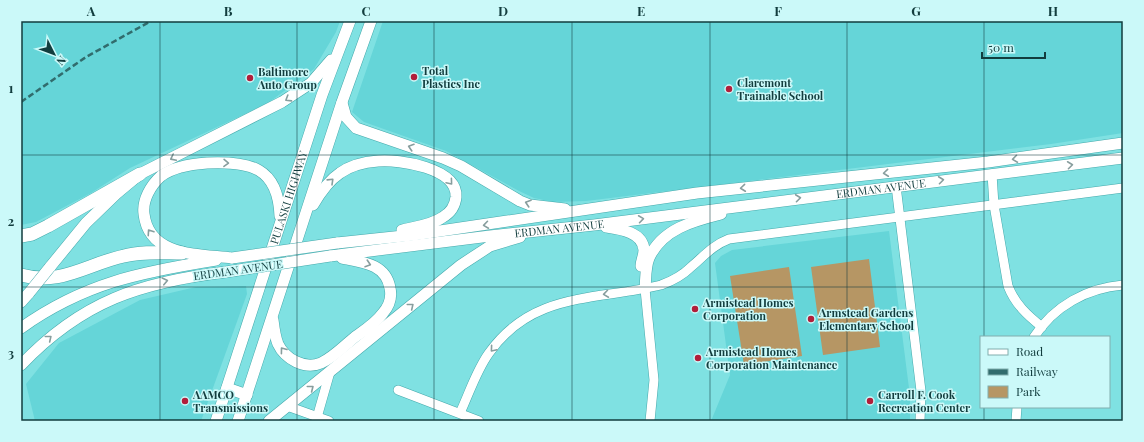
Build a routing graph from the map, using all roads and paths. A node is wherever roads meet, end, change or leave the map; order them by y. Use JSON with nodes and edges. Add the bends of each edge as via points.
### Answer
{"nodes":[{"id":1,"x":350,"y":21,"type":"edge"},
{"id":2,"x":371,"y":21,"type":"edge"},
{"id":3,"x":337,"y":53,"type":"junction"},
{"id":4,"x":342,"y":102,"type":"junction"},
{"id":5,"x":1123,"y":144,"type":"edge"},
{"id":6,"x":1123,"y":158,"type":"edge"},
{"id":7,"x":140,"y":174,"type":"junction"},
{"id":8,"x":992,"y":174,"type":"junction"},
{"id":9,"x":896,"y":186,"type":"junction"},
{"id":10,"x":1123,"y":188,"type":"edge"},
{"id":11,"x":771,"y":201,"type":"junction"},
{"id":12,"x":994,"y":205,"type":"junction"},
{"id":13,"x":580,"y":211,"type":"junction"},
{"id":14,"x":900,"y":218,"type":"junction"},
{"id":15,"x":280,"y":225,"type":"junction"},
{"id":16,"x":302,"y":225,"type":"junction"},
{"id":17,"x":594,"y":225,"type":"junction"},
{"id":18,"x":547,"y":230,"type":"junction"},
{"id":19,"x":21,"y":236,"type":"edge"},
{"id":20,"x":337,"y":243,"type":"junction"},
{"id":21,"x":182,"y":253,"type":"junction"},
{"id":22,"x":330,"y":256,"type":"junction"},
{"id":23,"x":232,"y":258,"type":"junction"},
{"id":24,"x":21,"y":275,"type":"edge"},
{"id":25,"x":1123,"y":285,"type":"edge"},
{"id":26,"x":645,"y":289,"type":"junction"},
{"id":27,"x":21,"y":302,"type":"edge"},
{"id":28,"x":272,"y":317,"type":"junction"},
{"id":29,"x":1042,"y":327,"type":"junction"},
{"id":30,"x":21,"y":328,"type":"edge"},
{"id":31,"x":1035,"y":336,"type":"edge"},
{"id":32,"x":21,"y":365,"type":"edge"},
{"id":33,"x":330,"y":372,"type":"junction"},
{"id":34,"x":226,"y":388,"type":"junction"},
{"id":35,"x":398,"y":390,"type":"dead end"},
{"id":36,"x":247,"y":395,"type":"junction"},
{"id":37,"x":287,"y":406,"type":"junction"},
{"id":38,"x":1017,"y":408,"type":"edge"},
{"id":39,"x":460,"y":414,"type":"junction"},
{"id":40,"x":317,"y":419,"type":"edge"},
{"id":41,"x":216,"y":421,"type":"edge"},
{"id":42,"x":238,"y":421,"type":"edge"},
{"id":43,"x":269,"y":421,"type":"edge"},
{"id":44,"x":330,"y":421,"type":"edge"},
{"id":45,"x":479,"y":421,"type":"edge"},
{"id":46,"x":650,"y":421,"type":"edge"},
{"id":47,"x":920,"y":421,"type":"edge"},
{"id":48,"x":1016,"y":421,"type":"edge"}],
"edges":[{"from":1,"to":3,"type":"main road","name":"PULASKI HIGHWAY"},
{"from":2,"to":4,"type":"main road","name":"PULASKI HIGHWAY"},
{"from":3,"to":7,"type":"main road","one_way":true,"via":[[311,82],[282,102]]},
{"from":3,"to":15,"type":"main road","name":"PULASKI HIGHWAY"},
{"from":13,"to":4,"type":"main road","one_way":true,"via":[[530,205],[443,158],[356,128],[346,117]]},
{"from":4,"to":16,"type":"main road","name":"PULASKI HIGHWAY"},
{"from":5,"to":13,"type":"main road","name":"ERDMAN AVENUE","one_way":true,"via":[[988,162],[697,193]]},
{"from":8,"to":6,"type":"main road","name":"ERDMAN AVENUE","one_way":true},
{"from":7,"to":19,"type":"highway","via":[[48,226]]},
{"from":7,"to":27,"type":"main road","bridge":true,"via":[[86,223]]},
{"from":9,"to":8,"type":"main road","name":"ERDMAN AVENUE","one_way":true},
{"from":8,"to":12,"type":"street"},
{"from":11,"to":9,"type":"main road","name":"ERDMAN AVENUE","one_way":true},
{"from":9,"to":14,"type":"street"},
{"from":10,"to":12,"type":"street"},
{"from":17,"to":11,"type":"main road","name":"ERDMAN AVENUE","one_way":true},
{"from":11,"to":26,"type":"main road","via":[[693,222],[670,232],[649,259]]},
{"from":12,"to":14,"type":"street"},
{"from":12,"to":29,"type":"street","via":[[1008,286],[1024,312]]},
{"from":13,"to":20,"type":"main road","name":"ERDMAN AVENUE","one_way":true},
{"from":14,"to":26,"type":"street","via":[[729,239],[719,242],[674,280],[662,286]]},
{"from":14,"to":47,"type":"street","via":[[921,391]]},
{"from":21,"to":15,"type":"main road","one_way":true,"via":[[161,244],[152,236],[147,229],[143,210],[145,200],[155,183],[162,176],[180,168],[222,162],[240,163],[258,169],[276,188]]},
{"from":15,"to":34,"type":"main road","name":"PULASKI HIGHWAY"},
{"from":16,"to":20,"type":"main road","one_way":true,"via":[[330,182],[353,166],[366,162],[394,161],[424,166],[445,177],[455,188],[456,202],[442,218],[413,228]]},
{"from":16,"to":28,"type":"main road","name":"PULASKI HIGHWAY"},
{"from":17,"to":18,"type":"main road","name":"ERDMAN AVENUE"},
{"from":17,"to":26,"type":"main road","via":[[628,232],[640,239],[644,248],[641,264]]},
{"from":18,"to":22,"type":"main road","name":"ERDMAN AVENUE"},
{"from":33,"to":18,"type":"main road","one_way":true,"via":[[475,255],[490,246]]},
{"from":20,"to":23,"type":"main road","name":"ERDMAN AVENUE","bridge":true},
{"from":21,"to":23,"type":"main road"},
{"from":21,"to":24,"type":"highway","via":[[145,252],[124,256],[53,278],[41,279]]},
{"from":22,"to":28,"type":"main road","one_way":true,"via":[[370,264],[385,274],[391,298],[383,314],[326,360],[312,365],[295,361],[282,350],[276,339]]},
{"from":32,"to":22,"type":"main road","name":"ERDMAN AVENUE","one_way":true,"bridge":true,"via":[[50,338],[106,301],[151,284]]},
{"from":23,"to":30,"type":"main road","name":"ERDMAN AVENUE","via":[[146,272],[103,284],[38,316]]},
{"from":25,"to":29,"type":"street","via":[[1094,290],[1081,296],[1058,311]]},
{"from":26,"to":39,"type":"street","one_way":true,"via":[[562,302],[526,317],[489,353]]},
{"from":26,"to":46,"type":"street","via":[[654,380]]},
{"from":28,"to":36,"type":"main road","name":"PULASKI HIGHWAY"},
{"from":29,"to":31,"type":"street"},
{"from":37,"to":33,"type":"main road","one_way":true},
{"from":33,"to":40,"type":"street"},
{"from":34,"to":36,"type":"main road"},
{"from":34,"to":41,"type":"main road","name":"PULASKI HIGHWAY"},
{"from":35,"to":39,"type":"street"},
{"from":36,"to":42,"type":"main road","name":"PULASKI HIGHWAY"},
{"from":37,"to":40,"type":"street"},
{"from":37,"to":43,"type":"main road"},
{"from":38,"to":48,"type":"street"},
{"from":39,"to":45,"type":"street"},
{"from":40,"to":44,"type":"street"}]}
